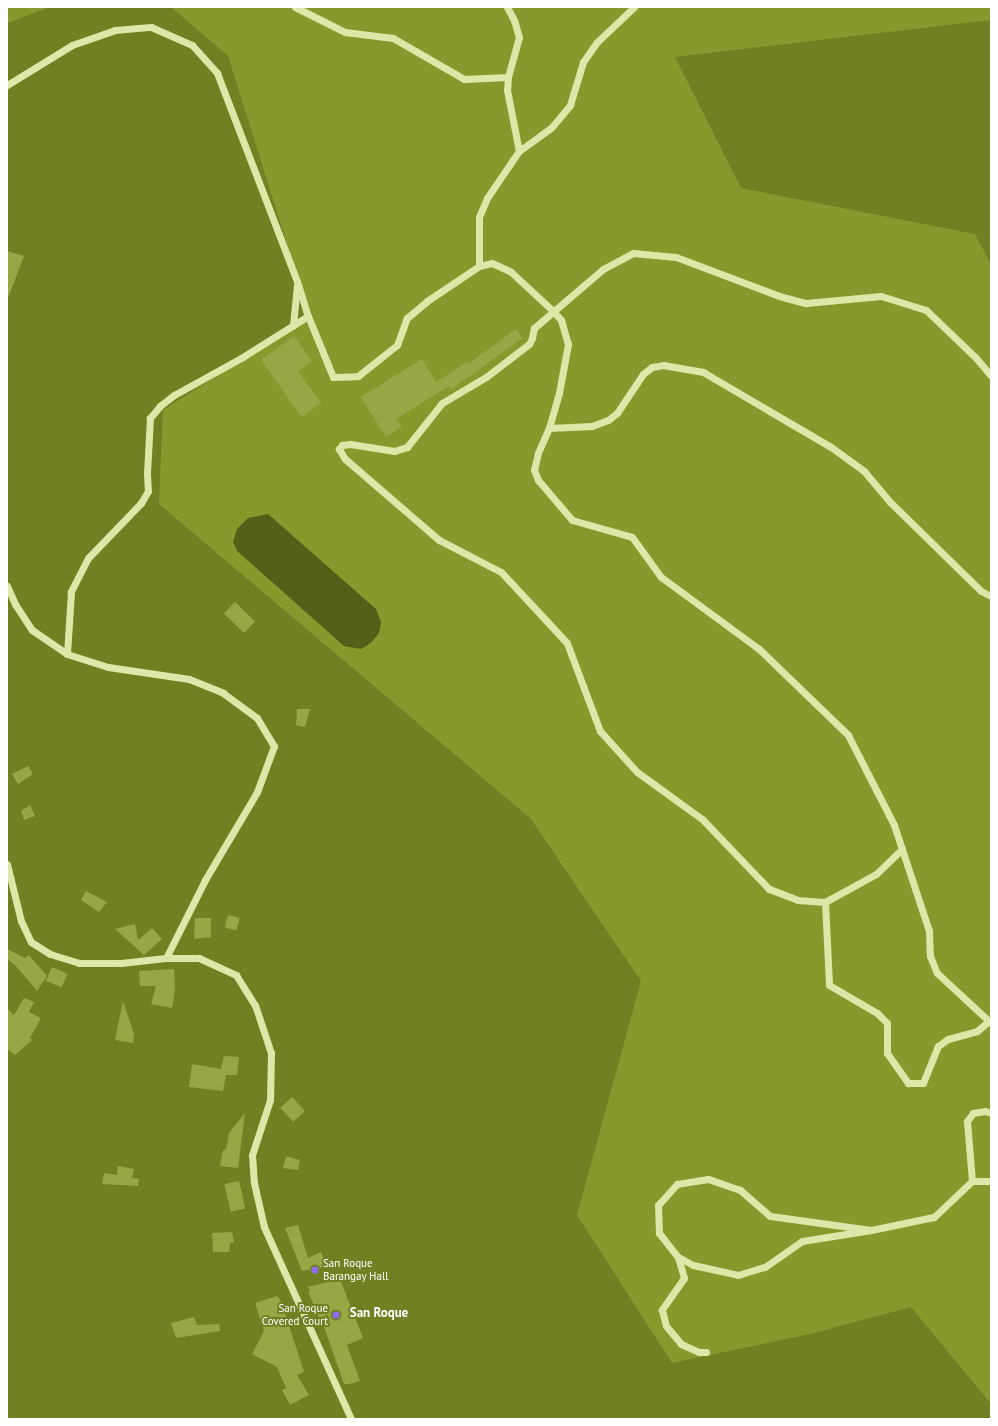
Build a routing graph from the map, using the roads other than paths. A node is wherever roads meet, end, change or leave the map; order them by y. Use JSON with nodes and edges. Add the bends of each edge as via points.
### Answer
{"nodes":[{"id":1,"x":295,"y":7,"type":"edge"},
{"id":2,"x":507,"y":7,"type":"edge"},
{"id":3,"x":634,"y":7,"type":"edge"},
{"id":4,"x":508,"y":77,"type":"junction"},
{"id":5,"x":7,"y":85,"type":"edge"},
{"id":6,"x":519,"y":151,"type":"junction"},
{"id":7,"x":479,"y":266,"type":"junction"},
{"id":8,"x":297,"y":281,"type":"junction"},
{"id":9,"x":553,"y":311,"type":"junction"},
{"id":10,"x":308,"y":316,"type":"junction"},
{"id":11,"x":293,"y":325,"type":"junction"},
{"id":12,"x":991,"y":376,"type":"edge"},
{"id":13,"x":549,"y":428,"type":"junction"},
{"id":14,"x":7,"y":586,"type":"edge"},
{"id":15,"x":991,"y":596,"type":"edge"},
{"id":16,"x":67,"y":654,"type":"junction"},
{"id":17,"x":902,"y":849,"type":"junction"},
{"id":18,"x":7,"y":864,"type":"edge"},
{"id":19,"x":825,"y":902,"type":"junction"},
{"id":20,"x":166,"y":958,"type":"junction"},
{"id":21,"x":990,"y":1022,"type":"edge"},
{"id":22,"x":991,"y":1113,"type":"edge"},
{"id":23,"x":972,"y":1181,"type":"junction"},
{"id":24,"x":991,"y":1181,"type":"edge"},
{"id":25,"x":872,"y":1230,"type":"junction"},
{"id":26,"x":678,"y":1257,"type":"junction"},
{"id":27,"x":706,"y":1352,"type":"dead end"},
{"id":28,"x":351,"y":1419,"type":"edge"}],
"edges":[{"from":1,"to":4,"type":"street","via":[[345,32],[393,38],[464,79]]},
{"from":2,"to":4,"type":"street","via":[[514,20],[518,37]]},
{"from":3,"to":6,"type":"street","via":[[597,42],[583,62],[570,105],[551,128]]},
{"from":4,"to":6,"type":"street","via":[[507,90]]},
{"from":5,"to":8,"type":"street","via":[[72,45],[115,30],[151,27],[192,45],[217,73]]},
{"from":6,"to":7,"type":"street","via":[[487,198],[479,218]]},
{"from":7,"to":9,"type":"street","via":[[492,263],[511,272]]},
{"from":7,"to":10,"type":"street","via":[[427,301],[407,318],[397,345],[358,376],[334,377]]},
{"from":8,"to":10,"type":"street"},
{"from":8,"to":11,"type":"street"},
{"from":9,"to":12,"type":"street","via":[[603,269],[633,253],[676,256],[779,296],[806,303],[881,296],[926,310]]},
{"from":9,"to":13,"type":"street","via":[[561,320],[568,344],[559,393]]},
{"from":9,"to":19,"type":"street","via":[[534,328],[529,344],[486,377],[442,403],[407,447],[394,451],[350,444],[342,445],[339,449],[345,459],[439,540],[500,572],[567,643],[600,731],[637,772],[702,819],[769,889],[798,900]]},
{"from":10,"to":11,"type":"street"},
{"from":11,"to":16,"type":"street","via":[[241,358],[174,395],[150,418],[148,491],[141,503],[88,558],[71,592]]},
{"from":13,"to":15,"type":"street","via":[[592,426],[608,420],[617,413],[642,374],[652,367],[663,365],[703,372],[830,447],[864,471],[890,502],[981,591]]},
{"from":13,"to":17,"type":"street","via":[[534,470],[538,480],[572,520],[632,537],[661,577],[760,649],[848,735],[894,825]]},
{"from":14,"to":16,"type":"street","via":[[32,630]]},
{"from":16,"to":20,"type":"street","via":[[108,667],[189,679],[223,693],[257,718],[274,746],[257,792],[205,880]]},
{"from":17,"to":19,"type":"street","via":[[876,874]]},
{"from":17,"to":21,"type":"street","via":[[929,931],[930,956],[937,973]]},
{"from":18,"to":20,"type":"street","via":[[20,921],[31,942],[50,954],[79,963],[121,963]]},
{"from":19,"to":21,"type":"street","via":[[829,985],[876,1013],[887,1023],[887,1053],[908,1083],[923,1083],[938,1046],[948,1039],[977,1031]]},
{"from":20,"to":28,"type":"street","via":[[199,958],[236,975],[255,1005],[271,1053],[270,1100],[252,1156],[254,1182],[264,1227]]},
{"from":22,"to":23,"type":"street","via":[[973,1113],[967,1121]]},
{"from":23,"to":24,"type":"street"},
{"from":23,"to":25,"type":"street","via":[[934,1217]]},
{"from":25,"to":26,"type":"street","via":[[802,1242],[765,1267],[738,1275],[692,1265]]},
{"from":25,"to":26,"type":"street","via":[[770,1216],[740,1190],[708,1179],[677,1184],[658,1205],[659,1233]]},
{"from":26,"to":27,"type":"street","via":[[684,1278],[662,1310],[666,1326],[681,1344],[699,1352]]}]}
